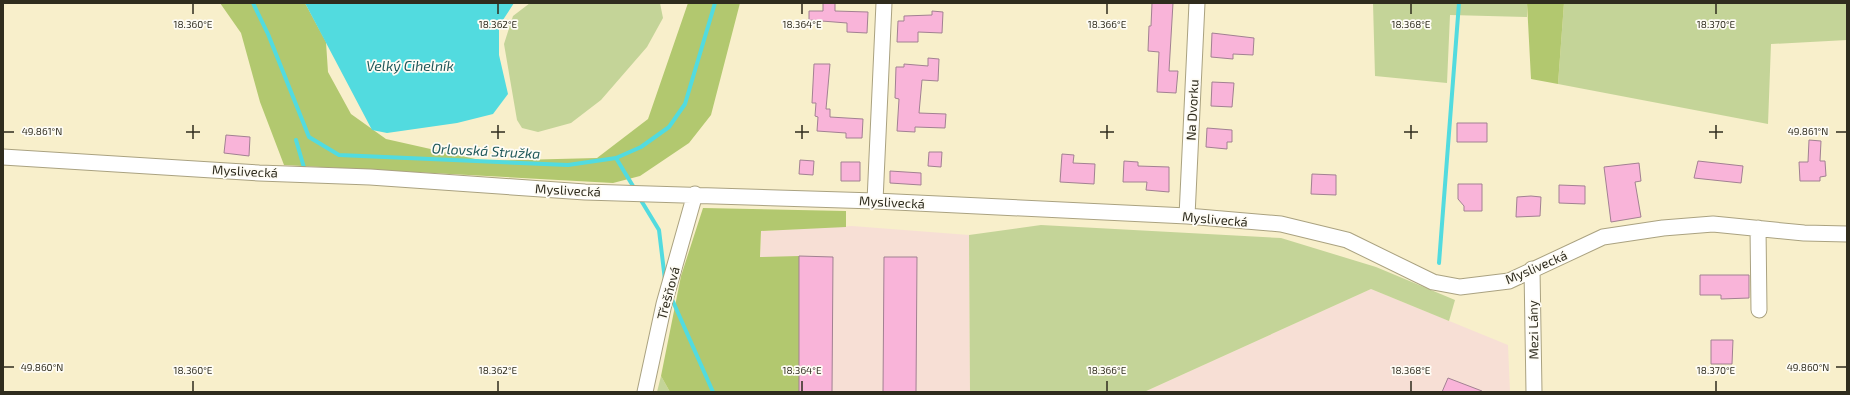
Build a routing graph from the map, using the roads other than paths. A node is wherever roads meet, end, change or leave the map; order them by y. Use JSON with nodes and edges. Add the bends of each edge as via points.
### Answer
{"nodes":[{"id":1,"x":884,"y":3,"type":"edge"},
{"id":2,"x":1198,"y":3,"type":"edge"},
{"id":3,"x":3,"y":157,"type":"edge"},
{"id":4,"x":695,"y":194,"type":"junction"},
{"id":5,"x":875,"y":201,"type":"junction"},
{"id":6,"x":1187,"y":216,"type":"junction"},
{"id":7,"x":1758,"y":228,"type":"junction"},
{"id":8,"x":1847,"y":234,"type":"edge"},
{"id":9,"x":1532,"y":269,"type":"junction"},
{"id":10,"x":1759,"y":310,"type":"dead end"},
{"id":11,"x":645,"y":392,"type":"edge"},
{"id":12,"x":1534,"y":392,"type":"edge"}],
"edges":[{"from":1,"to":5,"type":"street"},
{"from":2,"to":6,"type":"street","name":"Na Dvorku"},
{"from":3,"to":4,"type":"street","name":"Myslivecká","via":[[616,192]]},
{"from":4,"to":5,"type":"street","name":"Myslivecká"},
{"from":4,"to":11,"type":"street","name":"Třešňová","via":[[664,304]]},
{"from":5,"to":6,"type":"street","name":"Myslivecká"},
{"from":6,"to":9,"type":"street","name":"Myslivecká","via":[[1281,224],[1347,240],[1433,282],[1460,287],[1509,281]]},
{"from":7,"to":8,"type":"street","name":"Myslivecká"},
{"from":7,"to":9,"type":"street","name":"Myslivecká","via":[[1713,224],[1662,228],[1604,237]]},
{"from":7,"to":10,"type":"street"},
{"from":9,"to":12,"type":"street","name":"Mezi Lány"}]}
